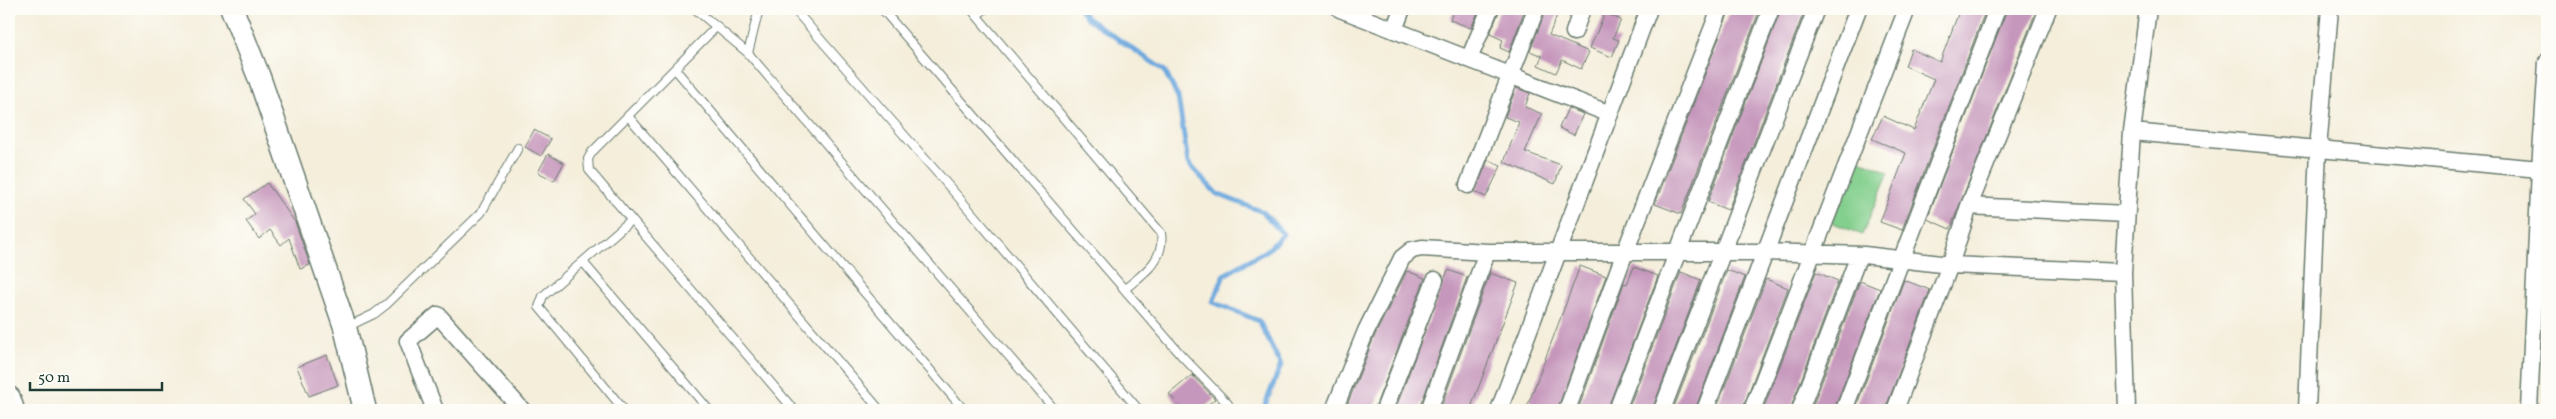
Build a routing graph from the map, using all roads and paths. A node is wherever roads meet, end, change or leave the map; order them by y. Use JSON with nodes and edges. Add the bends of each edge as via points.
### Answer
{"nodes":[{"id":1,"x":232,"y":9,"type":"edge"},
{"id":2,"x":695,"y":9,"type":"edge"},
{"id":3,"x":759,"y":9,"type":"edge"},
{"id":4,"x":794,"y":9,"type":"edge"},
{"id":5,"x":882,"y":9,"type":"edge"},
{"id":6,"x":985,"y":9,"type":"edge"},
{"id":7,"x":1402,"y":9,"type":"edge"},
{"id":8,"x":1490,"y":9,"type":"edge"},
{"id":9,"x":1536,"y":9,"type":"edge"},
{"id":10,"x":1582,"y":9,"type":"edge"},
{"id":11,"x":1649,"y":9,"type":"edge"},
{"id":12,"x":1720,"y":9,"type":"edge"},
{"id":13,"x":1771,"y":9,"type":"edge"},
{"id":14,"x":1816,"y":9,"type":"edge"},
{"id":15,"x":1858,"y":9,"type":"edge"},
{"id":16,"x":1907,"y":9,"type":"edge"},
{"id":17,"x":1997,"y":9,"type":"edge"},
{"id":18,"x":2048,"y":9,"type":"edge"},
{"id":19,"x":2148,"y":9,"type":"edge"},
{"id":20,"x":2330,"y":9,"type":"edge"},
{"id":21,"x":1347,"y":10,"type":"edge"},
{"id":22,"x":974,"y":12,"type":"edge"},
{"id":23,"x":717,"y":26,"type":"junction"},
{"id":24,"x":1394,"y":30,"type":"junction"},
{"id":25,"x":1574,"y":32,"type":"dead end"},
{"id":26,"x":748,"y":54,"type":"junction"},
{"id":27,"x":1469,"y":59,"type":"junction"},
{"id":28,"x":2547,"y":62,"type":"edge"},
{"id":29,"x":674,"y":69,"type":"junction"},
{"id":30,"x":1510,"y":75,"type":"junction"},
{"id":31,"x":1610,"y":114,"type":"junction"},
{"id":32,"x":628,"y":116,"type":"junction"},
{"id":33,"x":2132,"y":132,"type":"junction"},
{"id":34,"x":518,"y":148,"type":"dead end"},
{"id":35,"x":2318,"y":149,"type":"junction"},
{"id":36,"x":2540,"y":169,"type":"junction"},
{"id":37,"x":1468,"y":185,"type":"dead end"},
{"id":38,"x":1969,"y":206,"type":"junction"},
{"id":39,"x":2126,"y":214,"type":"junction"},
{"id":40,"x":631,"y":220,"type":"junction"},
{"id":41,"x":1487,"y":252,"type":"junction"},
{"id":42,"x":1557,"y":252,"type":"junction"},
{"id":43,"x":1625,"y":252,"type":"junction"},
{"id":44,"x":1676,"y":252,"type":"junction"},
{"id":45,"x":1723,"y":252,"type":"junction"},
{"id":46,"x":1766,"y":252,"type":"junction"},
{"id":47,"x":1812,"y":253,"type":"junction"},
{"id":48,"x":1859,"y":255,"type":"junction"},
{"id":49,"x":1901,"y":260,"type":"junction"},
{"id":50,"x":583,"y":262,"type":"junction"},
{"id":51,"x":1950,"y":265,"type":"junction"},
{"id":52,"x":2123,"y":272,"type":"junction"},
{"id":53,"x":1435,"y":280,"type":"dead end"},
{"id":54,"x":1125,"y":289,"type":"junction"},
{"id":55,"x":345,"y":328,"type":"junction"},
{"id":56,"x":9,"y":398,"type":"edge"},
{"id":57,"x":13,"y":410,"type":"edge"},
{"id":58,"x":365,"y":410,"type":"edge"},
{"id":59,"x":435,"y":410,"type":"edge"},
{"id":60,"x":522,"y":410,"type":"edge"},
{"id":61,"x":624,"y":410,"type":"edge"},
{"id":62,"x":709,"y":410,"type":"edge"},
{"id":63,"x":794,"y":410,"type":"edge"},
{"id":64,"x":880,"y":410,"type":"edge"},
{"id":65,"x":964,"y":410,"type":"edge"},
{"id":66,"x":1055,"y":410,"type":"edge"},
{"id":67,"x":1139,"y":410,"type":"edge"},
{"id":68,"x":1230,"y":410,"type":"edge"},
{"id":69,"x":1334,"y":410,"type":"edge"},
{"id":70,"x":1384,"y":410,"type":"edge"},
{"id":71,"x":1429,"y":410,"type":"edge"},
{"id":72,"x":1500,"y":410,"type":"edge"},
{"id":73,"x":1567,"y":410,"type":"edge"},
{"id":74,"x":1617,"y":410,"type":"edge"},
{"id":75,"x":1662,"y":410,"type":"edge"},
{"id":76,"x":1705,"y":410,"type":"edge"},
{"id":77,"x":1752,"y":410,"type":"edge"},
{"id":78,"x":1800,"y":410,"type":"edge"},
{"id":79,"x":1844,"y":410,"type":"edge"},
{"id":80,"x":1895,"y":410,"type":"edge"},
{"id":81,"x":2127,"y":410,"type":"edge"},
{"id":82,"x":2307,"y":410,"type":"edge"},
{"id":83,"x":2529,"y":410,"type":"edge"}],
"edges":[{"from":1,"to":55,"type":"street","via":[[260,77]]},
{"from":2,"to":23,"type":"lane"},
{"from":3,"to":26,"type":"lane"},
{"from":4,"to":67,"type":"lane"},
{"from":5,"to":54,"type":"lane"},
{"from":6,"to":22,"type":"lane"},
{"from":7,"to":24,"type":"street"},
{"from":8,"to":27,"type":"street"},
{"from":9,"to":30,"type":"street"},
{"from":10,"to":25,"type":"street"},
{"from":11,"to":31,"type":"street"},
{"from":12,"to":43,"type":"street"},
{"from":13,"to":44,"type":"street"},
{"from":14,"to":45,"type":"street"},
{"from":15,"to":46,"type":"street"},
{"from":16,"to":47,"type":"street"},
{"from":17,"to":49,"type":"street"},
{"from":18,"to":38,"type":"street"},
{"from":19,"to":33,"type":"street"},
{"from":20,"to":35,"type":"street"},
{"from":21,"to":24,"type":"street"},
{"from":22,"to":54,"type":"lane","via":[[1161,233],[1163,246],[1150,268]]},
{"from":23,"to":26,"type":"lane"},
{"from":23,"to":29,"type":"lane"},
{"from":24,"to":27,"type":"street"},
{"from":26,"to":66,"type":"lane"},
{"from":27,"to":30,"type":"street"},
{"from":28,"to":36,"type":"street"},
{"from":29,"to":32,"type":"lane"},
{"from":29,"to":65,"type":"lane"},
{"from":30,"to":31,"type":"street"},
{"from":30,"to":37,"type":"street"},
{"from":31,"to":42,"type":"street"},
{"from":32,"to":40,"type":"lane","via":[[588,159],[589,170]]},
{"from":32,"to":64,"type":"lane"},
{"from":33,"to":35,"type":"street"},
{"from":33,"to":39,"type":"street"},
{"from":34,"to":55,"type":"lane","via":[[480,213],[387,304]]},
{"from":35,"to":36,"type":"street"},
{"from":35,"to":82,"type":"street"},
{"from":36,"to":83,"type":"street"},
{"from":38,"to":39,"type":"street"},
{"from":38,"to":51,"type":"street"},
{"from":39,"to":52,"type":"street"},
{"from":40,"to":50,"type":"lane"},
{"from":40,"to":63,"type":"lane"},
{"from":41,"to":42,"type":"street"},
{"from":41,"to":69,"type":"street","via":[[1422,248],[1412,250],[1402,258],[1366,331]]},
{"from":41,"to":71,"type":"street"},
{"from":42,"to":43,"type":"street"},
{"from":42,"to":72,"type":"street"},
{"from":43,"to":44,"type":"street"},
{"from":43,"to":73,"type":"street"},
{"from":44,"to":45,"type":"street"},
{"from":44,"to":74,"type":"street"},
{"from":45,"to":46,"type":"street"},
{"from":45,"to":75,"type":"street"},
{"from":46,"to":47,"type":"street"},
{"from":46,"to":76,"type":"street"},
{"from":47,"to":48,"type":"street"},
{"from":47,"to":77,"type":"street"},
{"from":48,"to":49,"type":"street"},
{"from":48,"to":78,"type":"street"},
{"from":49,"to":51,"type":"street"},
{"from":49,"to":79,"type":"street"},
{"from":50,"to":61,"type":"lane","via":[[543,296],[539,307]]},
{"from":50,"to":62,"type":"lane"},
{"from":51,"to":52,"type":"street"},
{"from":51,"to":80,"type":"street"},
{"from":52,"to":81,"type":"street"},
{"from":53,"to":70,"type":"street"},
{"from":54,"to":68,"type":"lane"},
{"from":55,"to":58,"type":"street"},
{"from":56,"to":57,"type":"street"},
{"from":59,"to":60,"type":"street","via":[[408,341],[438,314]]}]}
